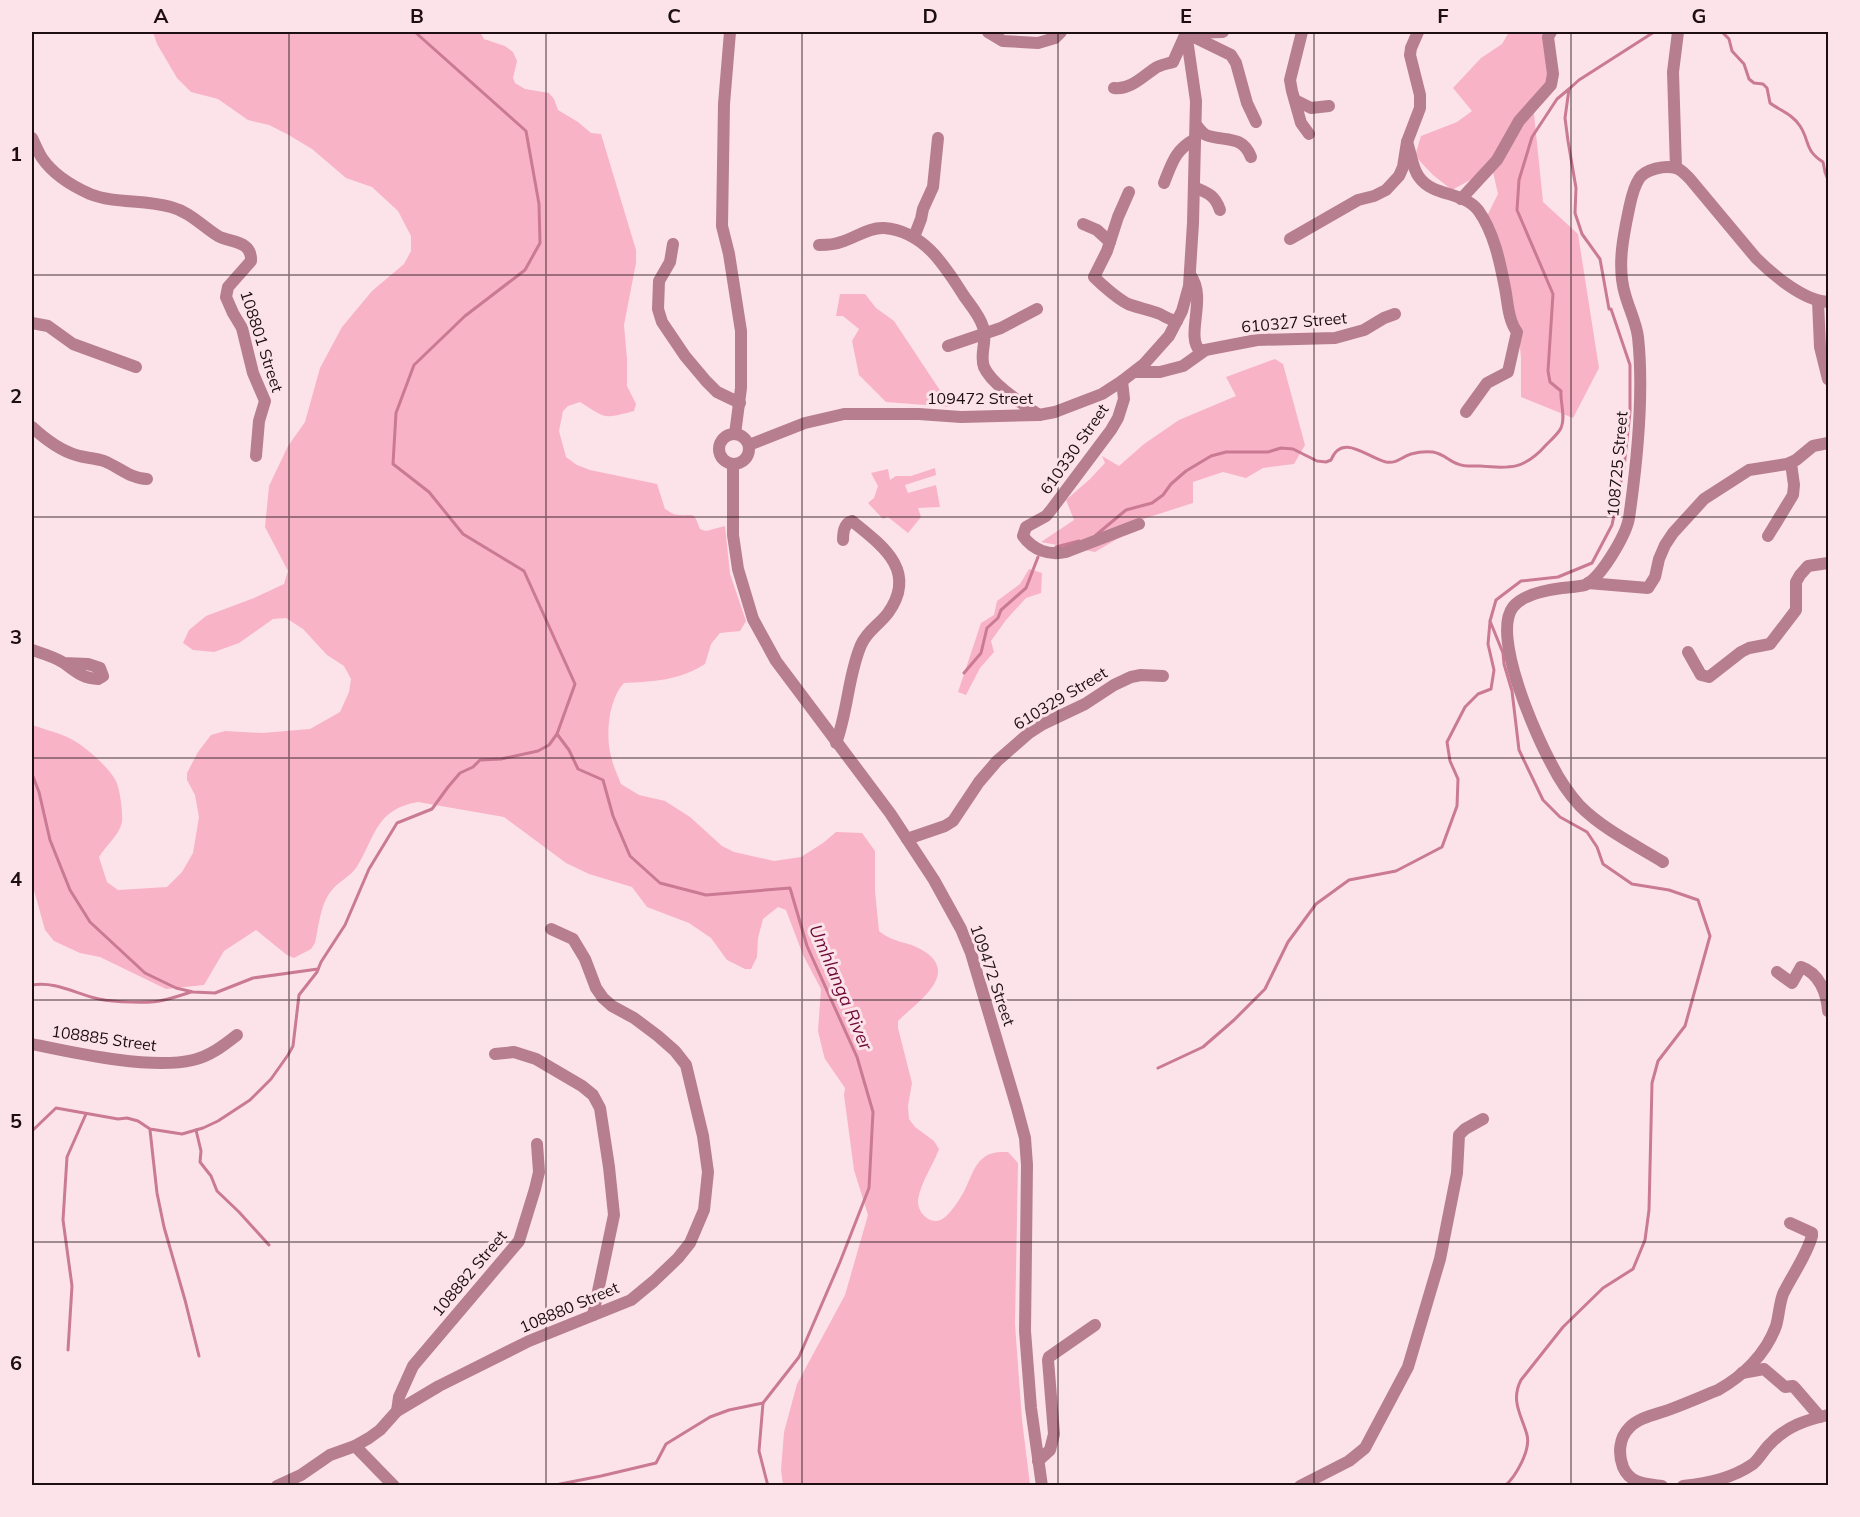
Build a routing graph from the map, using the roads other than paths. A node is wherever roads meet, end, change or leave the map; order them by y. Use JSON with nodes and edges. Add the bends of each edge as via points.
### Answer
{"nodes":[{"id":1,"x":730,"y":32,"type":"edge"},
{"id":2,"x":988,"y":32,"type":"edge"},
{"id":3,"x":1061,"y":32,"type":"edge"},
{"id":4,"x":1186,"y":32,"type":"edge"},
{"id":5,"x":1223,"y":32,"type":"edge"},
{"id":6,"x":1302,"y":32,"type":"edge"},
{"id":7,"x":1418,"y":32,"type":"edge"},
{"id":8,"x":1551,"y":32,"type":"edge"},
{"id":9,"x":1678,"y":32,"type":"edge"},
{"id":10,"x":1020,"y":37,"type":"edge"},
{"id":11,"x":1114,"y":88,"type":"dead end"},
{"id":12,"x":1295,"y":100,"type":"junction"},
{"id":13,"x":1329,"y":106,"type":"dead end"},
{"id":14,"x":1256,"y":122,"type":"dead end"},
{"id":15,"x":1196,"y":125,"type":"junction"},
{"id":16,"x":1309,"y":134,"type":"dead end"},
{"id":17,"x":32,"y":138,"type":"edge"},
{"id":18,"x":938,"y":138,"type":"dead end"},
{"id":19,"x":1195,"y":139,"type":"junction"},
{"id":20,"x":1407,"y":142,"type":"junction"},
{"id":21,"x":1251,"y":157,"type":"dead end"},
{"id":22,"x":1676,"y":168,"type":"junction"},
{"id":23,"x":1164,"y":183,"type":"dead end"},
{"id":24,"x":1194,"y":187,"type":"junction"},
{"id":25,"x":1129,"y":192,"type":"dead end"},
{"id":26,"x":1461,"y":199,"type":"junction"},
{"id":27,"x":1220,"y":210,"type":"dead end"},
{"id":28,"x":1083,"y":224,"type":"dead end"},
{"id":29,"x":914,"y":237,"type":"junction"},
{"id":30,"x":1290,"y":239,"type":"dead end"},
{"id":31,"x":1110,"y":242,"type":"junction"},
{"id":32,"x":673,"y":244,"type":"dead end"},
{"id":33,"x":819,"y":245,"type":"dead end"},
{"id":34,"x":1191,"y":275,"type":"junction"},
{"id":35,"x":1823,"y":301,"type":"edge"},
{"id":36,"x":1037,"y":309,"type":"dead end"},
{"id":37,"x":1395,"y":314,"type":"dead end"},
{"id":38,"x":1177,"y":321,"type":"junction"},
{"id":39,"x":32,"y":323,"type":"edge"},
{"id":40,"x":985,"y":334,"type":"junction"},
{"id":41,"x":948,"y":346,"type":"dead end"},
{"id":42,"x":1204,"y":351,"type":"junction"},
{"id":43,"x":136,"y":368,"type":"dead end"},
{"id":44,"x":1135,"y":372,"type":"junction"},
{"id":45,"x":1828,"y":379,"type":"edge"},
{"id":46,"x":1122,"y":381,"type":"junction"},
{"id":47,"x":740,"y":403,"type":"junction"},
{"id":48,"x":1466,"y":412,"type":"dead end"},
{"id":49,"x":1039,"y":415,"type":"junction"},
{"id":50,"x":32,"y":428,"type":"edge"},
{"id":51,"x":735,"y":434,"type":"junction"},
{"id":52,"x":1828,"y":444,"type":"edge"},
{"id":53,"x":749,"y":445,"type":"junction"},
{"id":54,"x":256,"y":456,"type":"dead end"},
{"id":55,"x":1791,"y":463,"type":"junction"},
{"id":56,"x":733,"y":465,"type":"junction"},
{"id":57,"x":147,"y":479,"type":"dead end"},
{"id":58,"x":1139,"y":524,"type":"dead end"},
{"id":59,"x":1768,"y":536,"type":"dead end"},
{"id":60,"x":843,"y":540,"type":"dead end"},
{"id":61,"x":1828,"y":563,"type":"edge"},
{"id":62,"x":1588,"y":583,"type":"junction"},
{"id":63,"x":32,"y":650,"type":"edge"},
{"id":64,"x":1688,"y":652,"type":"dead end"},
{"id":65,"x":64,"y":663,"type":"dead end"},
{"id":66,"x":1163,"y":676,"type":"dead end"},
{"id":67,"x":836,"y":743,"type":"junction"},
{"id":68,"x":907,"y":839,"type":"junction"},
{"id":69,"x":1663,"y":862,"type":"dead end"},
{"id":70,"x":551,"y":929,"type":"dead end"},
{"id":71,"x":1776,"y":972,"type":"dead end"},
{"id":72,"x":1828,"y":1011,"type":"edge"},
{"id":73,"x":237,"y":1035,"type":"dead end"},
{"id":74,"x":32,"y":1044,"type":"edge"},
{"id":75,"x":495,"y":1054,"type":"dead end"},
{"id":76,"x":1484,"y":1119,"type":"dead end"},
{"id":77,"x":537,"y":1144,"type":"dead end"},
{"id":78,"x":1790,"y":1224,"type":"dead end"},
{"id":79,"x":593,"y":1316,"type":"junction"},
{"id":80,"x":1095,"y":1325,"type":"dead end"},
{"id":81,"x":1742,"y":1373,"type":"junction"},
{"id":82,"x":397,"y":1411,"type":"junction"},
{"id":83,"x":1824,"y":1416,"type":"edge"},
{"id":84,"x":355,"y":1446,"type":"junction"},
{"id":85,"x":1038,"y":1461,"type":"junction"},
{"id":86,"x":1701,"y":1484,"type":"edge"},
{"id":87,"x":277,"y":1485,"type":"edge"},
{"id":88,"x":394,"y":1485,"type":"edge"},
{"id":89,"x":1042,"y":1485,"type":"edge"},
{"id":90,"x":1300,"y":1485,"type":"edge"},
{"id":91,"x":1662,"y":1485,"type":"edge"},
{"id":92,"x":1683,"y":1485,"type":"edge"}],
"edges":[{"from":1,"to":47,"type":"street","via":[[724,104],[722,226],[741,331]]},
{"from":2,"to":10,"type":"street","via":[[1003,41]]},
{"from":3,"to":10,"type":"street","via":[[1038,43]]},
{"from":4,"to":5,"type":"street"},
{"from":4,"to":11,"type":"street","via":[[1173,62],[1155,68],[1139,81]]},
{"from":4,"to":14,"type":"street","via":[[1231,55]]},
{"from":4,"to":15,"type":"street","name":"109472 Street"},
{"from":6,"to":12,"type":"street","via":[[1290,80]]},
{"from":7,"to":20,"type":"street","via":[[1410,56],[1420,108]]},
{"from":8,"to":26,"type":"street","via":[[1551,85],[1519,121],[1497,160]]},
{"from":9,"to":22,"type":"street","via":[[1673,72]]},
{"from":12,"to":13,"type":"street","via":[[1311,108]]},
{"from":12,"to":16,"type":"street","via":[[1301,123]]},
{"from":15,"to":19,"type":"street","name":"109472 Street"},
{"from":15,"to":21,"type":"street","via":[[1204,134],[1239,142]]},
{"from":17,"to":54,"type":"street","name":"108801 Street","via":[[49,166],[88,193],[171,207],[248,249],[251,261],[228,286],[226,297],[242,328],[253,373],[265,401]]},
{"from":18,"to":29,"type":"street","via":[[933,187]]},
{"from":19,"to":23,"type":"street","via":[[1179,151]]},
{"from":19,"to":24,"type":"street","name":"109472 Street"},
{"from":20,"to":26,"type":"street","via":[[1420,179],[1439,192]]},
{"from":20,"to":30,"type":"street","via":[[1404,167],[1393,184]]},
{"from":22,"to":35,"type":"street","via":[[1690,178],[1760,262],[1796,290]]},
{"from":22,"to":62,"type":"street","name":"108725 Street","via":[[1643,174],[1630,202],[1621,269],[1639,349],[1636,461],[1624,535]]},
{"from":24,"to":27,"type":"street","via":[[1217,200]]},
{"from":24,"to":34,"type":"street","name":"109472 Street"},
{"from":25,"to":31,"type":"street"},
{"from":26,"to":48,"type":"street","via":[[1478,210],[1491,234],[1511,324],[1517,332],[1508,372],[1487,383]]},
{"from":28,"to":31,"type":"street"},
{"from":29,"to":33,"type":"street","via":[[879,228],[842,242]]},
{"from":29,"to":40,"type":"street","via":[[941,261],[980,319]]},
{"from":31,"to":38,"type":"street","via":[[1094,277],[1126,302]]},
{"from":32,"to":47,"type":"street","via":[[670,262],[659,281],[658,309],[662,322],[706,381],[717,392]]},
{"from":34,"to":38,"type":"street","name":"109472 Street"},
{"from":34,"to":42,"type":"street","via":[[1197,290],[1195,343]]},
{"from":35,"to":45,"type":"street","via":[[1820,347]]},
{"from":36,"to":40,"type":"street"},
{"from":37,"to":42,"type":"street","name":"610327 Street","via":[[1364,330],[1335,338],[1257,340]]},
{"from":38,"to":44,"type":"street","name":"109472 Street","via":[[1155,354]]},
{"from":39,"to":43,"type":"street","via":[[48,326],[73,344]]},
{"from":40,"to":41,"type":"street"},
{"from":40,"to":49,"type":"street","via":[[984,368],[998,385]]},
{"from":42,"to":44,"type":"street","via":[[1183,366],[1160,372]]},
{"from":44,"to":46,"type":"street","name":"109472 Street"},
{"from":46,"to":49,"type":"street","name":"109472 Street","via":[[1102,394]]},
{"from":46,"to":58,"type":"street","name":"610330 Street","via":[[1122,409],[1111,430],[1051,510],[1026,527],[1023,536],[1036,548],[1055,555]]},
{"from":47,"to":51,"type":"street"},
{"from":49,"to":53,"type":"street","name":"109472 Street","via":[[844,414],[805,423]]},
{"from":50,"to":57,"type":"street","via":[[59,448],[120,468],[135,479]]},
{"from":51,"to":53,"type":"street"},
{"from":51,"to":56,"type":"street","via":[[723,439],[719,451],[722,459]]},
{"from":52,"to":55,"type":"street","via":[[1813,446]]},
{"from":53,"to":56,"type":"street","via":[[745,460]]},
{"from":55,"to":59,"type":"street","via":[[1793,495]]},
{"from":55,"to":62,"type":"street","via":[[1749,470],[1704,499],[1665,545],[1648,588]]},
{"from":56,"to":67,"type":"street","name":"109472 Street","via":[[733,535],[738,569],[753,619],[776,661]]},
{"from":60,"to":67,"type":"street","via":[[844,527],[852,521],[889,553],[900,585],[896,601],[861,645]]},
{"from":61,"to":64,"type":"street","via":[[1808,566],[1800,575],[1796,582],[1796,610],[1770,644],[1741,652],[1708,677],[1701,675]]},
{"from":62,"to":69,"type":"street","via":[[1528,597],[1511,608],[1507,620],[1509,655],[1544,749],[1564,786],[1596,819]]},
{"from":63,"to":65,"type":"street"},
{"from":66,"to":68,"type":"street","name":"610329 Street","via":[[1131,677],[1043,724],[997,761],[953,821]]},
{"from":67,"to":68,"type":"street","name":"109472 Street"},
{"from":68,"to":85,"type":"street","name":"109472 Street","via":[[948,905],[971,953],[1025,1138],[1025,1331]]},
{"from":70,"to":79,"type":"street","name":"108880 Street","via":[[573,939],[603,998],[658,1036],[686,1065],[708,1172],[704,1210],[690,1243],[631,1300]]},
{"from":71,"to":72,"type":"street","via":[[1792,983],[1801,967],[1808,969],[1822,984]]},
{"from":73,"to":74,"type":"street","name":"108885 Street","via":[[209,1054],[179,1063],[112,1058]]},
{"from":75,"to":79,"type":"street","via":[[514,1052],[536,1059],[582,1086],[600,1108],[614,1215]]},
{"from":76,"to":90,"type":"street","via":[[1459,1134],[1457,1173],[1440,1259],[1408,1367],[1365,1448],[1349,1461]]},
{"from":77,"to":82,"type":"street","name":"108882 Street","via":[[539,1172],[519,1241],[413,1366],[405,1379]]},
{"from":78,"to":81,"type":"street","via":[[1812,1233],[1812,1239],[1784,1292],[1769,1343]]},
{"from":79,"to":82,"type":"street","name":"108880 Street","via":[[529,1341]]},
{"from":80,"to":85,"type":"street","via":[[1049,1356],[1054,1434],[1050,1450]]},
{"from":81,"to":83,"type":"street","via":[[1764,1369],[1785,1387],[1795,1388],[1803,1400]]},
{"from":81,"to":91,"type":"street","via":[[1719,1390],[1628,1428],[1621,1441],[1620,1455],[1628,1476],[1645,1484]]},
{"from":82,"to":84,"type":"street","name":"108880 Street","via":[[380,1430]]},
{"from":83,"to":86,"type":"street","via":[[1787,1429],[1756,1462],[1742,1470]]},
{"from":84,"to":87,"type":"street","name":"108880 Street","via":[[330,1455],[301,1475]]},
{"from":84,"to":88,"type":"street"},
{"from":85,"to":89,"type":"street","name":"109472 Street"},
{"from":86,"to":92,"type":"street"}]}
